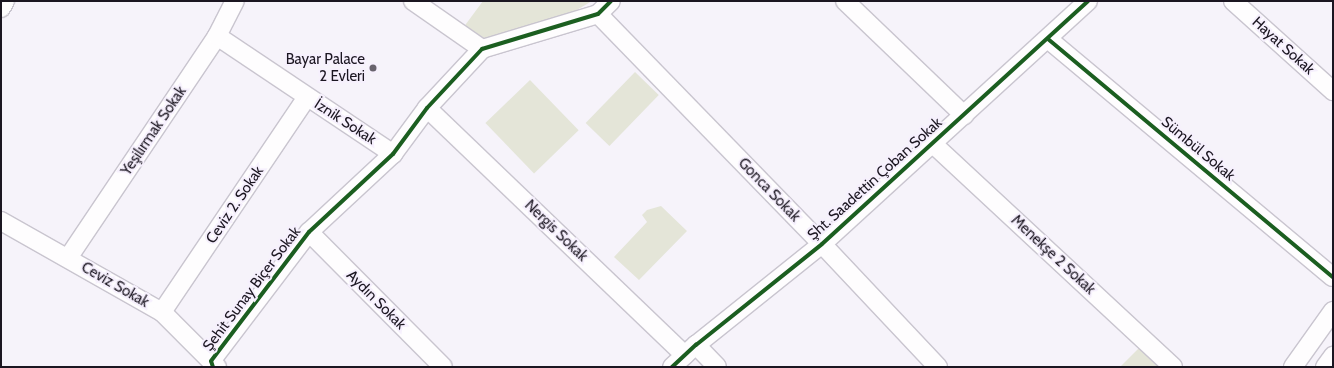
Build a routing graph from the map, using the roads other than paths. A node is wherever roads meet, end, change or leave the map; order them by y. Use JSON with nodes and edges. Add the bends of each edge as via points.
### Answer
{"nodes":[{"id":1,"x":5,"y":1,"type":"edge"},
{"id":2,"x":235,"y":1,"type":"edge"},
{"id":3,"x":413,"y":1,"type":"edge"},
{"id":4,"x":611,"y":1,"type":"edge"},
{"id":5,"x":1088,"y":1,"type":"edge"},
{"id":6,"x":1233,"y":1,"type":"edge"},
{"id":7,"x":848,"y":2,"type":"edge"},
{"id":8,"x":1,"y":8,"type":"edge"},
{"id":9,"x":598,"y":14,"type":"junction"},
{"id":10,"x":217,"y":36,"type":"junction"},
{"id":11,"x":1048,"y":39,"type":"junction"},
{"id":12,"x":482,"y":49,"type":"junction"},
{"id":13,"x":1333,"y":90,"type":"edge"},
{"id":14,"x":307,"y":98,"type":"junction"},
{"id":15,"x":427,"y":108,"type":"junction"},
{"id":16,"x":964,"y":115,"type":"junction"},
{"id":17,"x":932,"y":143,"type":"junction"},
{"id":18,"x":393,"y":154,"type":"junction"},
{"id":19,"x":1,"y":221,"type":"edge"},
{"id":20,"x":310,"y":232,"type":"junction"},
{"id":21,"x":822,"y":244,"type":"junction"},
{"id":22,"x":68,"y":258,"type":"junction"},
{"id":23,"x":1333,"y":277,"type":"edge"},
{"id":24,"x":1333,"y":311,"type":"edge"},
{"id":25,"x":162,"y":312,"type":"junction"},
{"id":26,"x":684,"y":356,"type":"edge"},
{"id":27,"x":1333,"y":356,"type":"edge"},
{"id":28,"x":214,"y":365,"type":"edge"},
{"id":29,"x":443,"y":367,"type":"edge"},
{"id":30,"x":717,"y":367,"type":"edge"},
{"id":31,"x":938,"y":367,"type":"edge"},
{"id":32,"x":1173,"y":367,"type":"edge"},
{"id":33,"x":1293,"y":367,"type":"edge"},
{"id":34,"x":1325,"y":367,"type":"edge"}],
"edges":[{"from":1,"to":8,"type":"street"},
{"from":2,"to":10,"type":"street","name":"Yeşilırmak Sokak"},
{"from":3,"to":12,"type":"street"},
{"from":4,"to":9,"type":"street"},
{"from":5,"to":11,"type":"street","name":"Şht. Saadettin Çoban Sokak"},
{"from":6,"to":13,"type":"street","name":"Hayat Sokak"},
{"from":7,"to":16,"type":"street"},
{"from":9,"to":12,"type":"street"},
{"from":9,"to":21,"type":"street","name":"Gonca Sokak"},
{"from":10,"to":14,"type":"street","name":"İznik Sokak"},
{"from":10,"to":22,"type":"street","name":"Yeşilırmak Sokak"},
{"from":11,"to":16,"type":"street","name":"Şht. Saadettin Çoban Sokak"},
{"from":11,"to":23,"type":"street","name":"Sümbül Sokak"},
{"from":12,"to":15,"type":"street","name":"Şehit Sunay Biçer Sokak"},
{"from":14,"to":18,"type":"street","name":"İznik Sokak"},
{"from":14,"to":25,"type":"street","name":"Ceviz 2. Sokak"},
{"from":15,"to":18,"type":"street","name":"Şehit Sunay Biçer Sokak"},
{"from":15,"to":26,"type":"street","name":"Nergis Sokak"},
{"from":16,"to":17,"type":"street","name":"Şht. Saadettin Çoban Sokak"},
{"from":17,"to":21,"type":"street","name":"Şht. Saadettin Çoban Sokak"},
{"from":17,"to":32,"type":"street","name":"Menekşe 2 Sokak"},
{"from":18,"to":20,"type":"street","name":"Şehit Sunay Biçer Sokak"},
{"from":19,"to":22,"type":"street","name":"Ceviz Sokak"},
{"from":20,"to":28,"type":"street","name":"Şehit Sunay Biçer Sokak"},
{"from":20,"to":29,"type":"street","name":"Aydın Sokak"},
{"from":21,"to":26,"type":"street","name":"Şht. Saadettin Çoban Sokak"},
{"from":21,"to":31,"type":"street","name":"Gonca Sokak"},
{"from":22,"to":25,"type":"street","name":"Ceviz Sokak"},
{"from":24,"to":33,"type":"street"},
{"from":25,"to":28,"type":"street","name":"Ceviz Sokak"},
{"from":26,"to":30,"type":"street","name":"Nergis Sokak"},
{"from":27,"to":34,"type":"street"}]}
